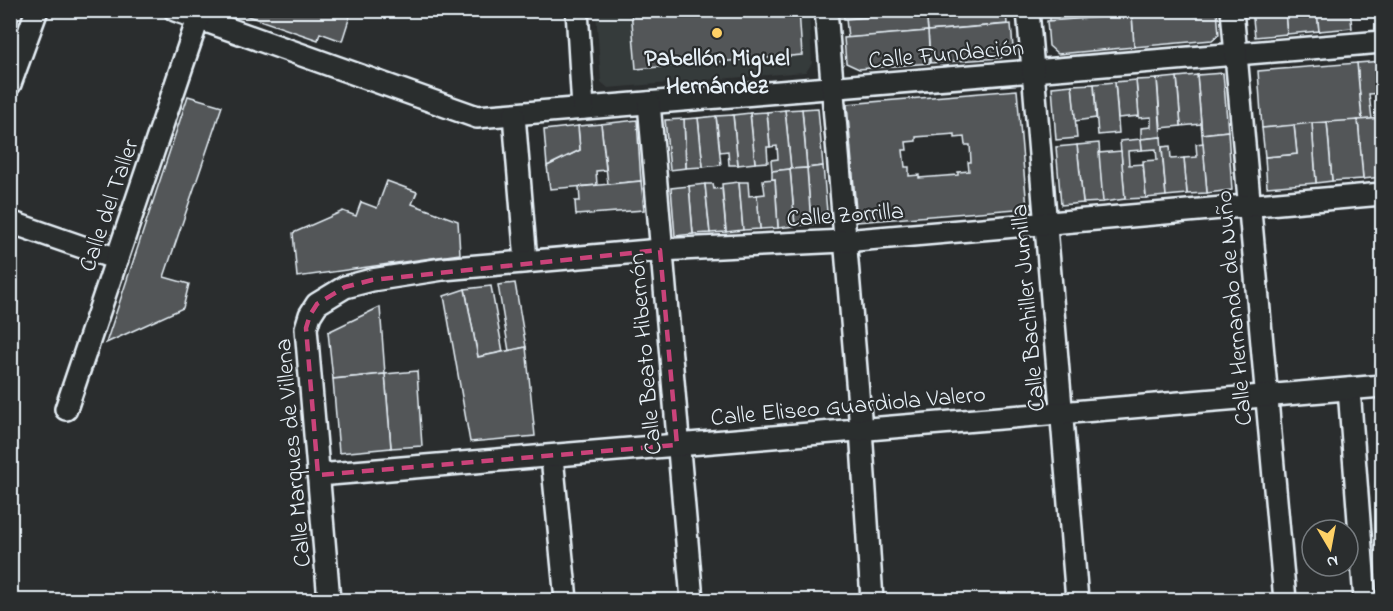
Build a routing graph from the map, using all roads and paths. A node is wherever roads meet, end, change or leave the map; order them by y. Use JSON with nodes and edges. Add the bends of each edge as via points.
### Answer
{"nodes":[{"id":1,"x":37,"y":10,"type":"edge"},
{"id":2,"x":175,"y":10,"type":"edge"},
{"id":3,"x":577,"y":10,"type":"edge"},
{"id":4,"x":826,"y":10,"type":"edge"},
{"id":5,"x":1028,"y":10,"type":"edge"},
{"id":6,"x":1232,"y":10,"type":"edge"},
{"id":7,"x":198,"y":19,"type":"junction"},
{"id":8,"x":1383,"y":42,"type":"edge"},
{"id":9,"x":1237,"y":54,"type":"junction"},
{"id":10,"x":1033,"y":71,"type":"junction"},
{"id":11,"x":10,"y":84,"type":"edge"},
{"id":12,"x":832,"y":88,"type":"junction"},
{"id":13,"x":649,"y":103,"type":"junction"},
{"id":14,"x":583,"y":108,"type":"junction"},
{"id":15,"x":514,"y":116,"type":"junction"},
{"id":16,"x":1383,"y":194,"type":"edge"},
{"id":17,"x":1249,"y":206,"type":"junction"},
{"id":18,"x":10,"y":222,"type":"edge"},
{"id":19,"x":1046,"y":223,"type":"junction"},
{"id":20,"x":844,"y":241,"type":"junction"},
{"id":21,"x":660,"y":250,"type":"junction"},
{"id":22,"x":117,"y":259,"type":"junction"},
{"id":23,"x":526,"y":261,"type":"junction"},
{"id":24,"x":317,"y":304,"type":"joint"},
{"id":25,"x":1383,"y":386,"type":"edge"},
{"id":26,"x":1348,"y":389,"type":"junction"},
{"id":27,"x":1267,"y":396,"type":"junction"},
{"id":28,"x":66,"y":409,"type":"dead end"},
{"id":29,"x":1061,"y":413,"type":"junction"},
{"id":30,"x":861,"y":429,"type":"junction"},
{"id":31,"x":677,"y":444,"type":"junction"},
{"id":32,"x":552,"y":457,"type":"junction"},
{"id":33,"x":318,"y":475,"type":"junction"},
{"id":34,"x":329,"y":600,"type":"edge"},
{"id":35,"x":566,"y":600,"type":"edge"},
{"id":36,"x":692,"y":600,"type":"edge"},
{"id":37,"x":872,"y":600,"type":"edge"},
{"id":38,"x":1077,"y":600,"type":"edge"},
{"id":39,"x":1285,"y":600,"type":"edge"},
{"id":40,"x":1365,"y":600,"type":"edge"}],
"edges":[{"from":1,"to":11,"type":"street"},
{"from":2,"to":7,"type":"street","name":"Calle Fundación"},
{"from":3,"to":14,"type":"street"},
{"from":4,"to":12,"type":"street"},
{"from":5,"to":10,"type":"street","name":"Calle Bachiller Jumilla"},
{"from":6,"to":9,"type":"street","name":"Calle Hernando de Nuño"},
{"from":7,"to":15,"type":"street","name":"Calle Fundación","via":[[477,117]]},
{"from":7,"to":22,"type":"street","name":"Calle del Taller"},
{"from":8,"to":9,"type":"street","name":"Calle Fundación"},
{"from":9,"to":10,"type":"street","name":"Calle Fundación"},
{"from":9,"to":17,"type":"street","name":"Calle Hernando de Nuño"},
{"from":10,"to":12,"type":"street","name":"Calle Fundación"},
{"from":10,"to":19,"type":"street","name":"Calle Bachiller Jumilla"},
{"from":12,"to":13,"type":"street","name":"Calle Fundación"},
{"from":12,"to":20,"type":"street"},
{"from":13,"to":14,"type":"street","name":"Calle Fundación"},
{"from":13,"to":21,"type":"street","name":"Calle Beato Hibernón"},
{"from":14,"to":15,"type":"street","name":"Calle Fundación"},
{"from":15,"to":23,"type":"street"},
{"from":16,"to":17,"type":"street","name":"Calle Zorrilla"},
{"from":17,"to":19,"type":"street","name":"Calle Zorrilla"},
{"from":17,"to":27,"type":"street","name":"Calle Hernando de Nuño"},
{"from":18,"to":22,"type":"street"},
{"from":19,"to":20,"type":"street","name":"Calle Zorrilla"},
{"from":19,"to":29,"type":"street","name":"Calle Bachiller Jumilla"},
{"from":20,"to":21,"type":"street","name":"Calle Zorrilla"},
{"from":20,"to":30,"type":"street"},
{"from":21,"to":23,"type":"street","name":"Calle Zorrilla"},
{"from":21,"to":31,"type":"street","name":"Calle Beato Hibernón"},
{"from":22,"to":28,"type":"street","name":"Calle del Taller"},
{"from":23,"to":24,"type":"street","name":"Calle Zorrilla","via":[[372,280],[345,287]]},
{"from":24,"to":33,"type":"street","name":"Calle Marques de Villena","via":[[306,328]]},
{"from":25,"to":26,"type":"street","name":"Calle Eliseo Guardiola Valero"},
{"from":26,"to":27,"type":"street","name":"Calle Eliseo Guardiola Valero"},
{"from":26,"to":40,"type":"street"},
{"from":27,"to":29,"type":"street","name":"Calle Eliseo Guardiola Valero"},
{"from":27,"to":39,"type":"street","name":"Calle Hernando de Nuño"},
{"from":29,"to":30,"type":"street","name":"Calle Eliseo Guardiola Valero"},
{"from":29,"to":38,"type":"street","name":"Calle Bachiller Jumilla"},
{"from":30,"to":31,"type":"street","name":"Calle Eliseo Guardiola Valero"},
{"from":30,"to":37,"type":"street"},
{"from":31,"to":32,"type":"street","name":"Calle Eliseo Guardiola Valero"},
{"from":31,"to":36,"type":"street","name":"Calle Beato Hibernón"},
{"from":32,"to":33,"type":"street","name":"Calle Eliseo Guardiola Valero"},
{"from":32,"to":35,"type":"street"},
{"from":33,"to":34,"type":"street","name":"Calle Marques de Villena"}]}
